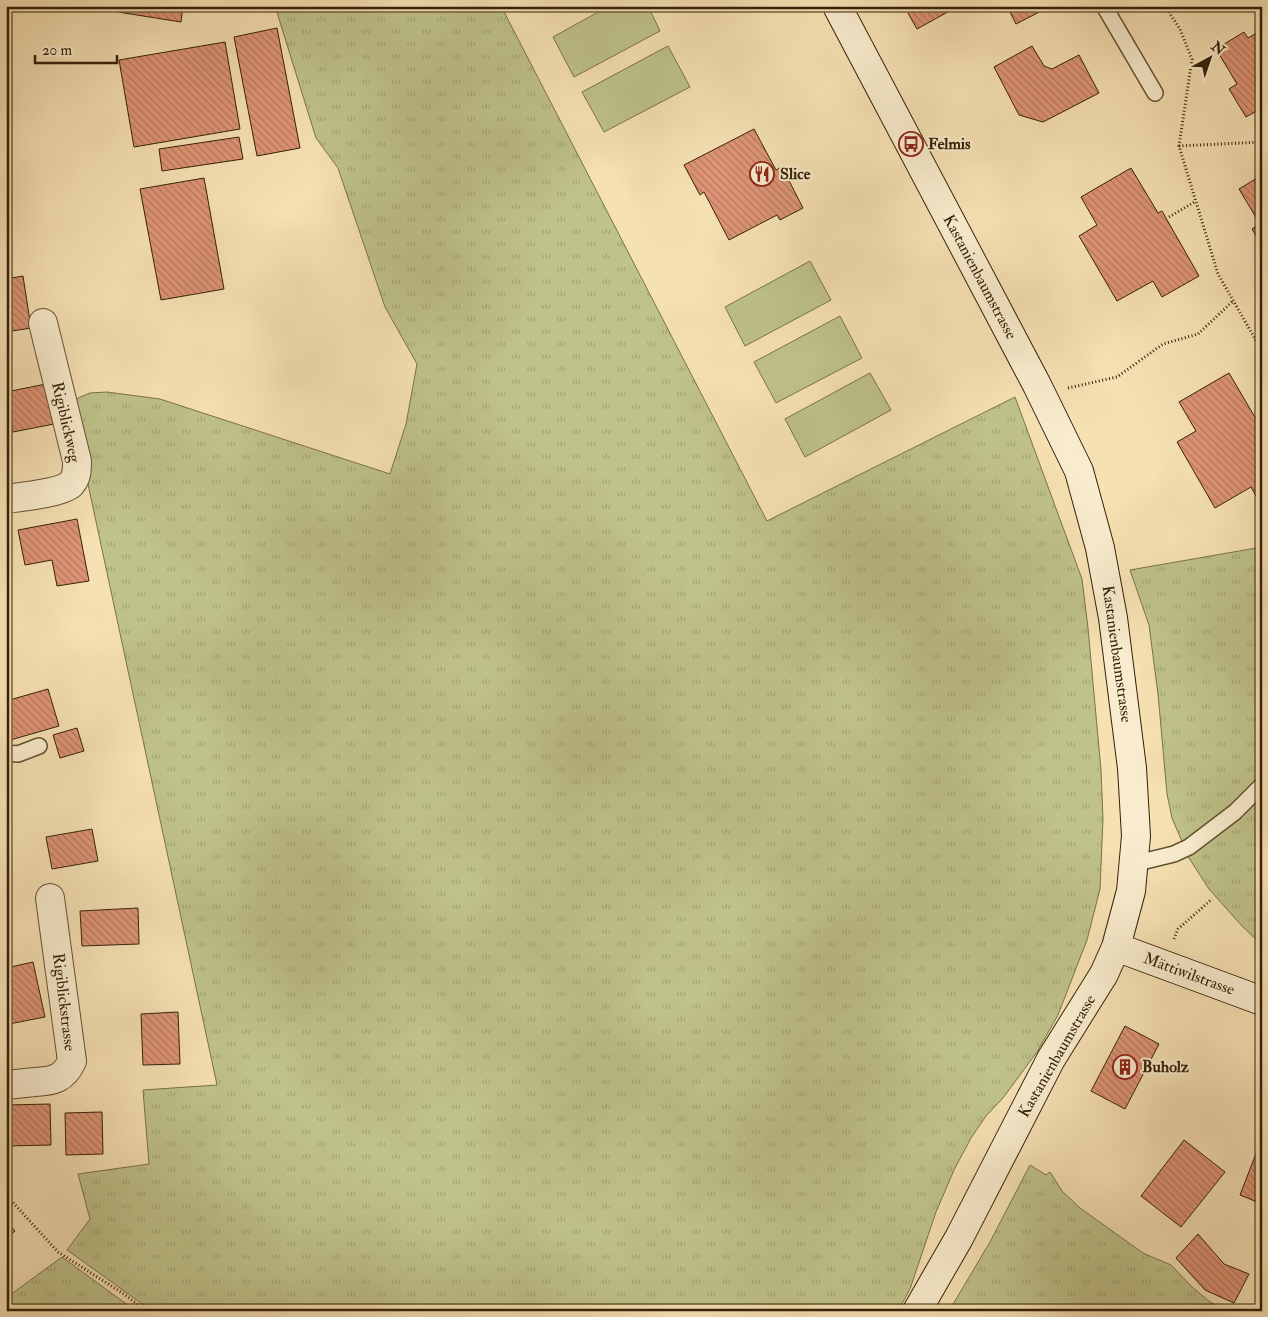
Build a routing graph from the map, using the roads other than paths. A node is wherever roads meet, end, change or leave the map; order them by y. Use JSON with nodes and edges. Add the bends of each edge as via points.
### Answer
{"nodes":[{"id":1,"x":838,"y":6,"type":"edge"},
{"id":2,"x":1104,"y":6,"type":"edge"},
{"id":3,"x":1155,"y":93,"type":"dead end"},
{"id":4,"x":43,"y":323,"type":"dead end"},
{"id":5,"x":6,"y":500,"type":"edge"},
{"id":6,"x":39,"y":746,"type":"dead end"},
{"id":7,"x":6,"y":753,"type":"edge"},
{"id":8,"x":1262,"y":785,"type":"edge"},
{"id":9,"x":1133,"y":864,"type":"junction"},
{"id":10,"x":50,"y":898,"type":"dead end"},
{"id":11,"x":1116,"y":947,"type":"junction"},
{"id":12,"x":1262,"y":1001,"type":"edge"},
{"id":13,"x":6,"y":1085,"type":"edge"},
{"id":14,"x":917,"y":1311,"type":"edge"}],
"edges":[{"from":1,"to":9,"type":"street","name":"Kastanienbaumstrasse","via":[[1079,472],[1100,548],[1113,618],[1132,768],[1136,836]]},
{"from":2,"to":3,"type":"lane"},
{"from":4,"to":5,"type":"street","name":"Rigiblickweg","via":[[77,473],[72,483],[63,489]]},
{"from":6,"to":7,"type":"lane","via":[[18,754]]},
{"from":8,"to":9,"type":"lane","via":[[1235,812],[1189,847]]},
{"from":9,"to":11,"type":"street","name":"Kastanienbaumstrasse","via":[[1131,891]]},
{"from":10,"to":13,"type":"street","name":"Rigiblickstrasse","via":[[72,1062],[62,1075],[52,1081]]},
{"from":11,"to":12,"type":"street","name":"Mättiwilstrasse"},
{"from":11,"to":14,"type":"street","name":"Kastanienbaumstrasse","via":[[1104,974],[1051,1059],[959,1238]]}]}
